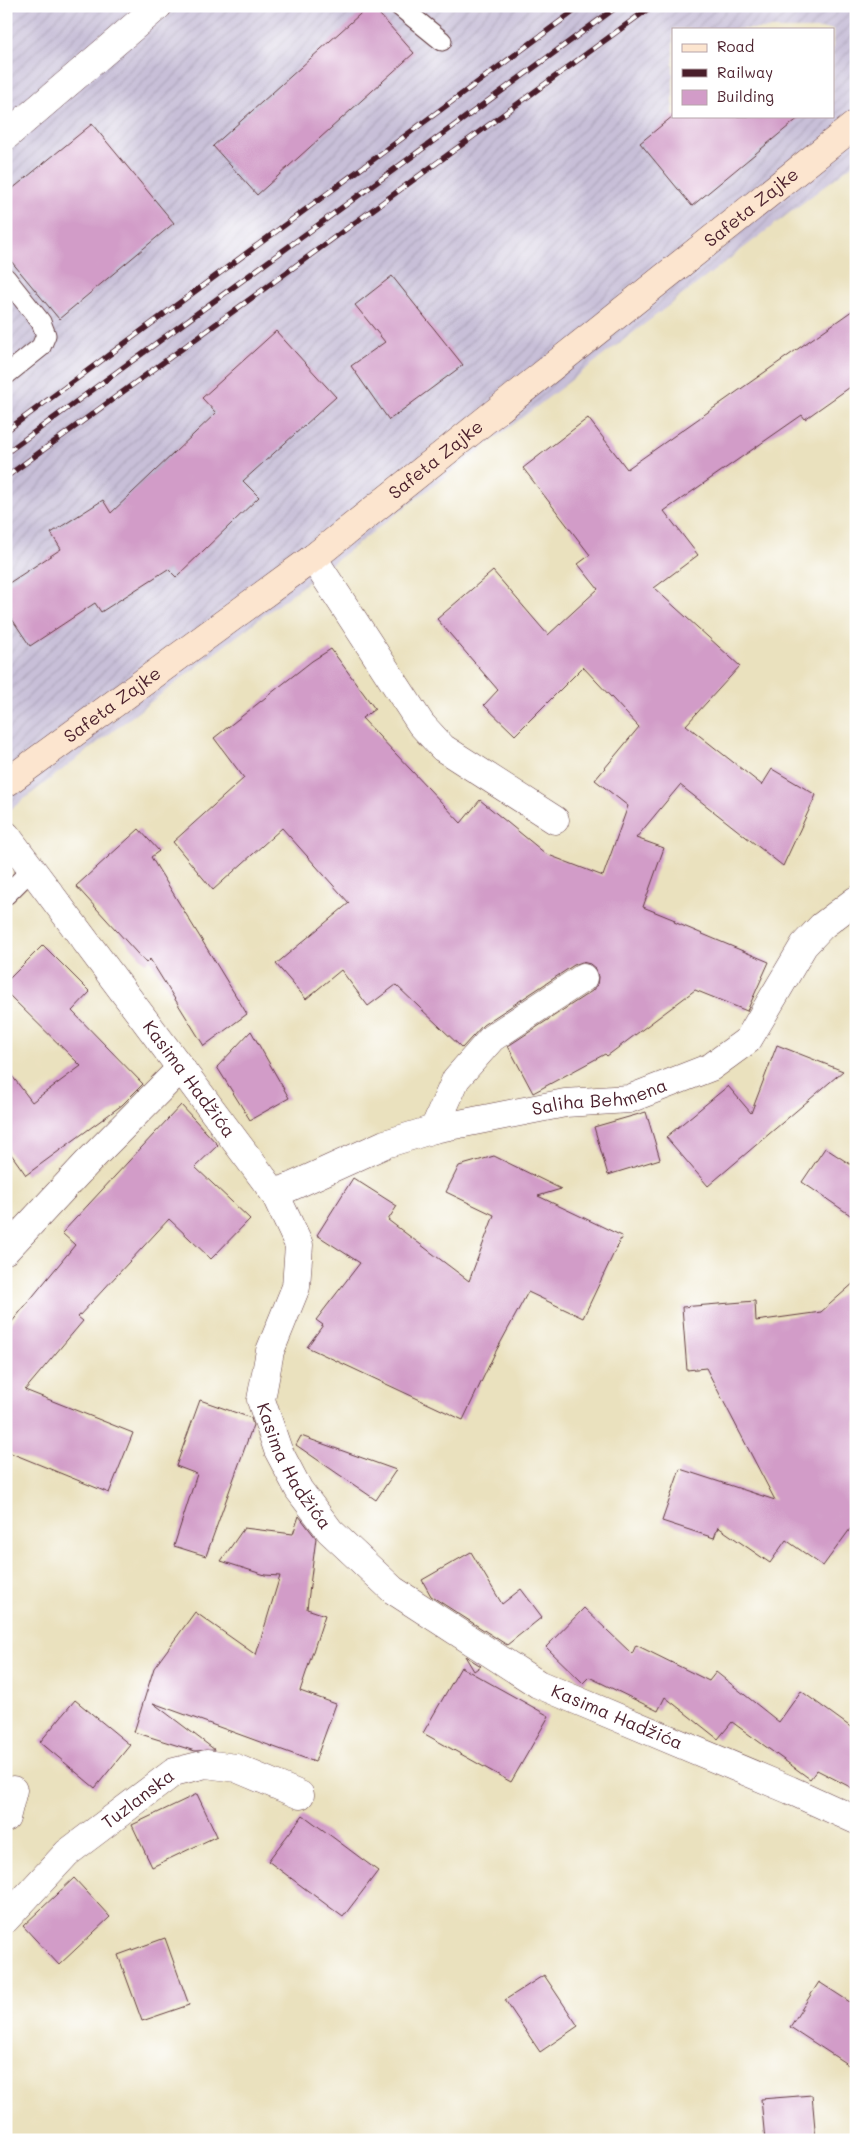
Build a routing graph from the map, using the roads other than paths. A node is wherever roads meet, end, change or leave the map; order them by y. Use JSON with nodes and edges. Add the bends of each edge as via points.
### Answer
{"nodes":[{"id":1,"x":158,"y":6,"type":"edge"},
{"id":2,"x":399,"y":6,"type":"edge"},
{"id":3,"x":442,"y":41,"type":"dead end"},
{"id":4,"x":856,"y":124,"type":"edge"},
{"id":5,"x":6,"y":136,"type":"edge"},
{"id":6,"x":6,"y":278,"type":"edge"},
{"id":7,"x":6,"y":375,"type":"edge"},
{"id":8,"x":314,"y":558,"type":"junction"},
{"id":9,"x":6,"y":783,"type":"edge"},
{"id":10,"x":555,"y":820,"type":"dead end"},
{"id":11,"x":6,"y":835,"type":"edge"},
{"id":12,"x":32,"y":869,"type":"junction"},
{"id":13,"x":6,"y":895,"type":"edge"},
{"id":14,"x":856,"y":900,"type":"edge"},
{"id":15,"x":583,"y":978,"type":"dead end"},
{"id":16,"x":181,"y":1068,"type":"junction"},
{"id":17,"x":434,"y":1129,"type":"junction"},
{"id":18,"x":275,"y":1194,"type":"junction"},
{"id":19,"x":6,"y":1250,"type":"edge"},
{"id":20,"x":13,"y":1790,"type":"dead end"},
{"id":21,"x":300,"y":1796,"type":"dead end"},
{"id":22,"x":6,"y":1818,"type":"edge"},
{"id":23,"x":856,"y":1820,"type":"edge"},
{"id":24,"x":6,"y":1919,"type":"edge"}],
"edges":[{"from":1,"to":5,"type":"street"},
{"from":2,"to":3,"type":"lane"},
{"from":4,"to":8,"type":"main road","name":"Safeta Zajke"},
{"from":6,"to":7,"type":"lane","via":[[41,322],[46,335],[41,347]]},
{"from":8,"to":9,"type":"main road","name":"Safeta Zajke"},
{"from":8,"to":10,"type":"street","via":[[421,724],[443,748]]},
{"from":11,"to":12,"type":"street","name":"Kasima Hadžića"},
{"from":12,"to":13,"type":"lane"},
{"from":12,"to":16,"type":"street","name":"Kasima Hadžića"},
{"from":14,"to":17,"type":"street","name":"Saliha Behmena","via":[[822,926],[804,945],[748,1040],[710,1067],[629,1099],[565,1103]]},
{"from":15,"to":17,"type":"street","via":[[492,1038],[456,1079]]},
{"from":16,"to":18,"type":"street","name":"Kasima Hadžića"},
{"from":16,"to":19,"type":"street"},
{"from":17,"to":18,"type":"street","name":"Saliha Behmena","via":[[385,1144]]},
{"from":18,"to":23,"type":"street","name":"Kasima Hadžića","via":[[299,1244],[296,1287],[270,1351],[261,1400],[278,1450],[298,1490],[330,1531],[393,1590],[538,1684]]},
{"from":20,"to":22,"type":"street"},
{"from":21,"to":24,"type":"street","name":"Tuzlanska","via":[[236,1768],[206,1764],[174,1772],[67,1854]]}]}
